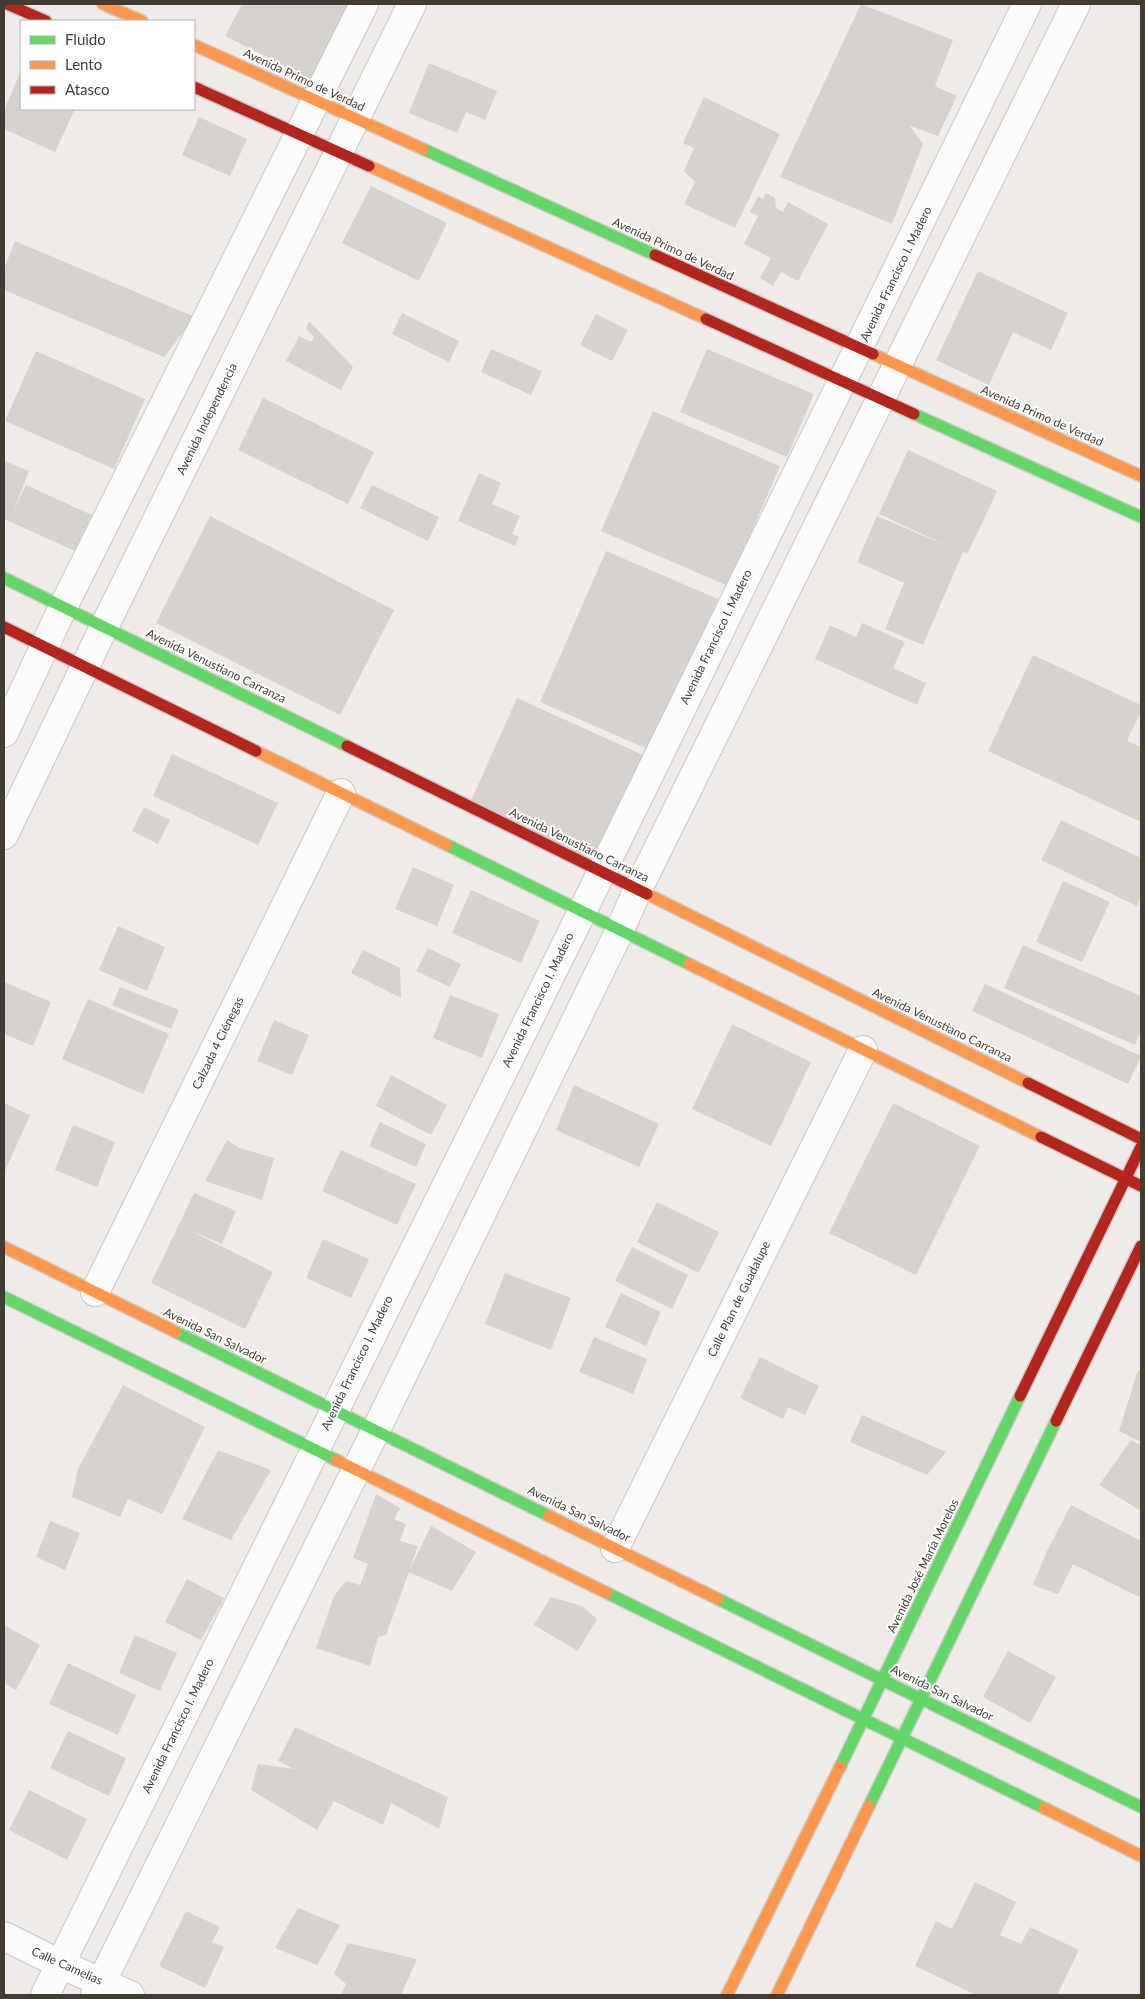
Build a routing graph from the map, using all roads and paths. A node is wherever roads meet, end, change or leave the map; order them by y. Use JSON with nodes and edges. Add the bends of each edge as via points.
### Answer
{"nodes":[{"id":1,"x":7,"y":4,"type":"edge"},
{"id":2,"x":103,"y":4,"type":"edge"},
{"id":3,"x":364,"y":4,"type":"edge"},
{"id":4,"x":412,"y":4,"type":"edge"},
{"id":5,"x":1027,"y":4,"type":"edge"},
{"id":6,"x":1076,"y":4,"type":"edge"},
{"id":7,"x":44,"y":20,"type":"edge"},
{"id":8,"x":140,"y":20,"type":"edge"},
{"id":9,"x":195,"y":45,"type":"edge"},
{"id":10,"x":195,"y":87,"type":"edge"},
{"id":11,"x":316,"y":100,"type":"junction"},
{"id":12,"x":354,"y":119,"type":"junction"},
{"id":13,"x":299,"y":134,"type":"junction"},
{"id":14,"x":339,"y":154,"type":"junction"},
{"id":15,"x":859,"y":349,"type":"junction"},
{"id":16,"x":896,"y":366,"type":"junction"},
{"id":17,"x":841,"y":381,"type":"junction"},
{"id":18,"x":881,"y":399,"type":"junction"},
{"id":19,"x":1141,"y":476,"type":"edge"},
{"id":20,"x":1141,"y":517,"type":"edge"},
{"id":21,"x":4,"y":578,"type":"edge"},
{"id":22,"x":63,"y":607,"type":"junction"},
{"id":23,"x":4,"y":627,"type":"edge"},
{"id":24,"x":104,"y":627,"type":"junction"},
{"id":25,"x":45,"y":648,"type":"junction"},
{"id":26,"x":85,"y":667,"type":"junction"},
{"id":27,"x":4,"y":733,"type":"edge"},
{"id":28,"x":341,"y":793,"type":"junction"},
{"id":29,"x":4,"y":835,"type":"edge"},
{"id":30,"x":601,"y":871,"type":"junction"},
{"id":31,"x":638,"y":889,"type":"junction"},
{"id":32,"x":582,"y":912,"type":"junction"},
{"id":33,"x":620,"y":930,"type":"junction"},
{"id":34,"x":863,"y":1050,"type":"junction"},
{"id":35,"x":1141,"y":1139,"type":"edge"},
{"id":36,"x":1141,"y":1147,"type":"edge"},
{"id":37,"x":1126,"y":1179,"type":"junction"},
{"id":38,"x":1141,"y":1186,"type":"edge"},
{"id":39,"x":1141,"y":1246,"type":"edge"},
{"id":40,"x":4,"y":1247,"type":"edge"},
{"id":41,"x":95,"y":1292,"type":"junction"},
{"id":42,"x":4,"y":1297,"type":"edge"},
{"id":43,"x":334,"y":1410,"type":"junction"},
{"id":44,"x":376,"y":1430,"type":"junction"},
{"id":45,"x":314,"y":1450,"type":"junction"},
{"id":46,"x":356,"y":1470,"type":"junction"},
{"id":47,"x":616,"y":1548,"type":"junction"},
{"id":48,"x":883,"y":1680,"type":"junction"},
{"id":49,"x":922,"y":1699,"type":"junction"},
{"id":50,"x":864,"y":1719,"type":"junction"},
{"id":51,"x":903,"y":1738,"type":"junction"},
{"id":52,"x":1141,"y":1807,"type":"edge"},
{"id":53,"x":1141,"y":1856,"type":"edge"},
{"id":54,"x":4,"y":1936,"type":"edge"},
{"id":55,"x":60,"y":1964,"type":"junction"},
{"id":56,"x":98,"y":1989,"type":"edge"},
{"id":57,"x":45,"y":1995,"type":"edge"},
{"id":58,"x":130,"y":1995,"type":"edge"},
{"id":59,"x":727,"y":1995,"type":"edge"},
{"id":60,"x":777,"y":1995,"type":"edge"}],
"edges":[{"from":1,"to":7,"type":"main road"},
{"from":2,"to":8,"type":"main road"},
{"from":3,"to":11,"type":"street"},
{"from":4,"to":12,"type":"street","name":"Avenida Independencia"},
{"from":5,"to":15,"type":"street","name":"Avenida Francisco I. Madero"},
{"from":6,"to":16,"type":"street"},
{"from":9,"to":11,"type":"main road","name":"Avenida Primo de Verdad"},
{"from":10,"to":13,"type":"main road"},
{"from":11,"to":12,"type":"main road","name":"Avenida Primo de Verdad"},
{"from":11,"to":13,"type":"street"},
{"from":12,"to":14,"type":"street","name":"Avenida Independencia"},
{"from":12,"to":15,"type":"main road","name":"Avenida Primo de Verdad"},
{"from":13,"to":14,"type":"main road"},
{"from":13,"to":22,"type":"street"},
{"from":14,"to":17,"type":"main road"},
{"from":14,"to":24,"type":"street","name":"Avenida Independencia"},
{"from":15,"to":16,"type":"main road","name":"Avenida Primo de Verdad"},
{"from":15,"to":17,"type":"street","name":"Avenida Francisco I. Madero"},
{"from":16,"to":18,"type":"street"},
{"from":16,"to":19,"type":"main road","name":"Avenida Primo de Verdad"},
{"from":17,"to":18,"type":"main road"},
{"from":17,"to":30,"type":"street","name":"Avenida Francisco I. Madero"},
{"from":18,"to":20,"type":"main road"},
{"from":18,"to":31,"type":"street"},
{"from":21,"to":22,"type":"main road","name":"Avenida Venustiano Carranza"},
{"from":22,"to":24,"type":"main road","name":"Avenida Venustiano Carranza"},
{"from":22,"to":25,"type":"street"},
{"from":23,"to":25,"type":"main road"},
{"from":24,"to":26,"type":"street","name":"Avenida Independencia"},
{"from":24,"to":30,"type":"main road","name":"Avenida Venustiano Carranza"},
{"from":25,"to":26,"type":"main road"},
{"from":25,"to":27,"type":"street"},
{"from":26,"to":28,"type":"main road"},
{"from":26,"to":29,"type":"street","name":"Avenida Independencia"},
{"from":28,"to":32,"type":"main road"},
{"from":28,"to":41,"type":"street","name":"Calzada 4 Ciénegas"},
{"from":30,"to":31,"type":"main road","name":"Avenida Venustiano Carranza"},
{"from":30,"to":32,"type":"street","name":"Avenida Francisco I. Madero"},
{"from":31,"to":33,"type":"street"},
{"from":31,"to":35,"type":"main road","name":"Avenida Venustiano Carranza"},
{"from":32,"to":33,"type":"main road"},
{"from":32,"to":43,"type":"street","name":"Avenida Francisco I. Madero"},
{"from":33,"to":34,"type":"main road"},
{"from":33,"to":44,"type":"street"},
{"from":34,"to":37,"type":"main road"},
{"from":34,"to":47,"type":"street","name":"Calle Plan de Guadalupe"},
{"from":36,"to":37,"type":"main road","name":"Avenida José María Morelos"},
{"from":37,"to":38,"type":"main road"},
{"from":37,"to":48,"type":"main road","name":"Avenida José María Morelos"},
{"from":39,"to":49,"type":"main road"},
{"from":40,"to":41,"type":"main road","name":"Avenida San Salvador"},
{"from":41,"to":43,"type":"main road","name":"Avenida San Salvador"},
{"from":42,"to":45,"type":"main road"},
{"from":43,"to":44,"type":"main road","name":"Avenida San Salvador"},
{"from":43,"to":45,"type":"street","name":"Avenida Francisco I. Madero"},
{"from":44,"to":46,"type":"street"},
{"from":44,"to":47,"type":"main road","name":"Avenida San Salvador"},
{"from":45,"to":46,"type":"main road"},
{"from":45,"to":55,"type":"street","name":"Avenida Francisco I. Madero"},
{"from":46,"to":50,"type":"main road"},
{"from":46,"to":56,"type":"street"},
{"from":47,"to":48,"type":"main road","name":"Avenida San Salvador"},
{"from":48,"to":49,"type":"main road","name":"Avenida San Salvador"},
{"from":48,"to":50,"type":"main road","name":"Avenida José María Morelos"},
{"from":49,"to":51,"type":"main road"},
{"from":49,"to":52,"type":"main road","name":"Avenida San Salvador"},
{"from":50,"to":51,"type":"main road"},
{"from":50,"to":59,"type":"main road","name":"Avenida José María Morelos"},
{"from":51,"to":53,"type":"main road"},
{"from":51,"to":60,"type":"main road"},
{"from":54,"to":55,"type":"street","name":"Calle Camelias"},
{"from":55,"to":56,"type":"street","name":"Calle Camelias"},
{"from":55,"to":57,"type":"street","name":"Avenida Francisco I. Madero"},
{"from":56,"to":58,"type":"street","name":"Calle Camelias"}]}
